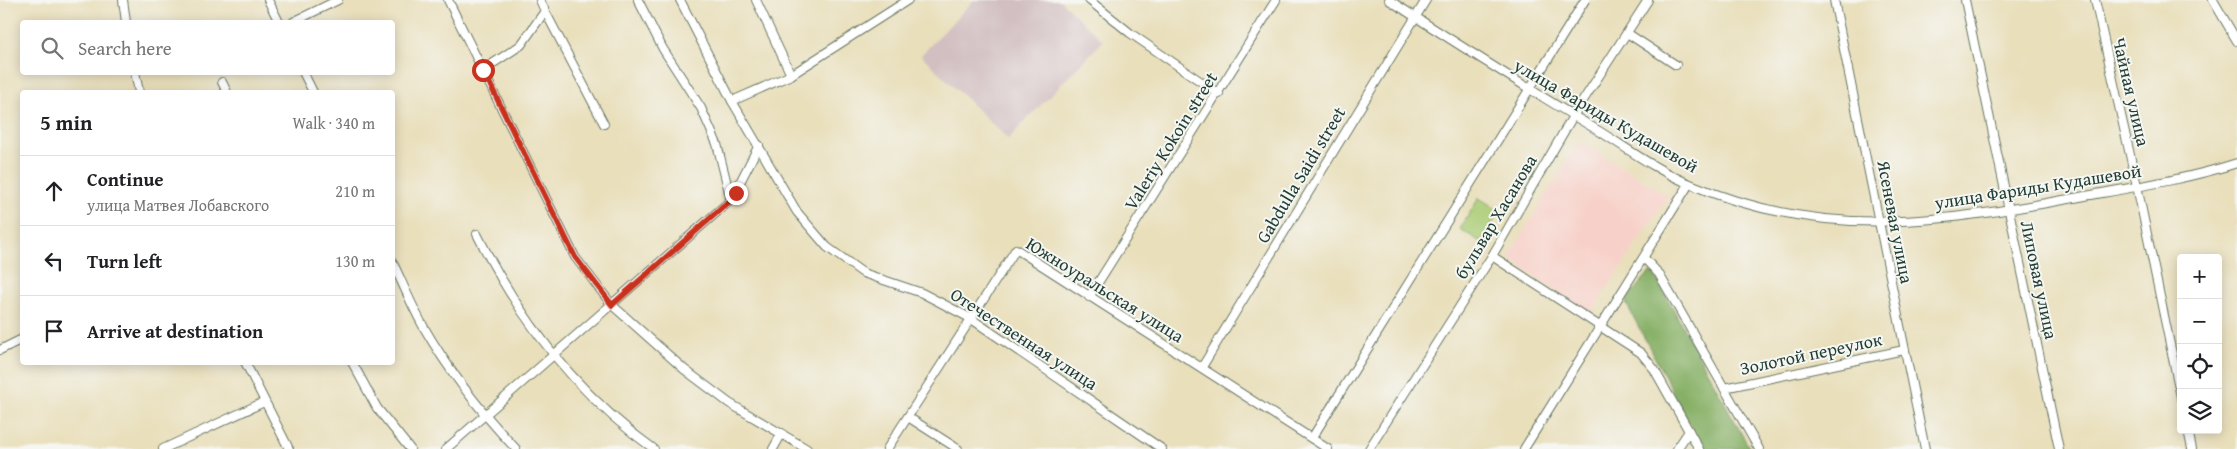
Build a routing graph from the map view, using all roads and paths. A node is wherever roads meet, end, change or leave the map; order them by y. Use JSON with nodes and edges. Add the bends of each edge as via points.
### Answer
{"nodes":[{"id":1,"x":122,"y":0,"type":"edge"},
{"id":2,"x":268,"y":0,"type":"edge"},
{"id":3,"x":338,"y":0,"type":"edge"},
{"id":4,"x":448,"y":0,"type":"edge"},
{"id":5,"x":540,"y":0,"type":"edge"},
{"id":6,"x":638,"y":0,"type":"edge"},
{"id":7,"x":680,"y":0,"type":"edge"},
{"id":8,"x":756,"y":0,"type":"edge"},
{"id":9,"x":908,"y":0,"type":"edge"},
{"id":10,"x":1090,"y":0,"type":"edge"},
{"id":11,"x":1276,"y":0,"type":"edge"},
{"id":12,"x":1390,"y":0,"type":"edge"},
{"id":13,"x":1426,"y":0,"type":"edge"},
{"id":14,"x":1585,"y":0,"type":"edge"},
{"id":15,"x":1648,"y":0,"type":"edge"},
{"id":16,"x":1834,"y":0,"type":"edge"},
{"id":17,"x":1965,"y":0,"type":"edge"},
{"id":18,"x":2095,"y":0,"type":"edge"},
{"id":19,"x":2213,"y":0,"type":"edge"},
{"id":20,"x":545,"y":11,"type":"junction"},
{"id":21,"x":1416,"y":17,"type":"junction"},
{"id":22,"x":126,"y":20,"type":"edge"},
{"id":23,"x":278,"y":20,"type":"edge"},
{"id":24,"x":296,"y":20,"type":"edge"},
{"id":25,"x":1627,"y":33,"type":"junction"},
{"id":26,"x":2237,"y":41,"type":"edge"},
{"id":27,"x":1676,"y":65,"type":"dead end"},
{"id":28,"x":483,"y":70,"type":"junction"},
{"id":29,"x":136,"y":75,"type":"edge"},
{"id":30,"x":304,"y":75,"type":"edge"},
{"id":31,"x":791,"y":75,"type":"junction"},
{"id":32,"x":222,"y":82,"type":"dead end"},
{"id":33,"x":1529,"y":89,"type":"junction"},
{"id":34,"x":139,"y":90,"type":"edge"},
{"id":35,"x":226,"y":90,"type":"edge"},
{"id":36,"x":311,"y":90,"type":"edge"},
{"id":37,"x":1219,"y":94,"type":"junction"},
{"id":38,"x":732,"y":101,"type":"junction"},
{"id":39,"x":1573,"y":116,"type":"junction"},
{"id":40,"x":604,"y":124,"type":"dead end"},
{"id":41,"x":759,"y":145,"type":"junction"},
{"id":42,"x":2237,"y":163,"type":"edge"},
{"id":43,"x":1689,"y":184,"type":"junction"},
{"id":44,"x":2137,"y":186,"type":"junction"},
{"id":45,"x":731,"y":200,"type":"junction"},
{"id":46,"x":2010,"y":210,"type":"junction"},
{"id":47,"x":1879,"y":224,"type":"junction"},
{"id":48,"x":477,"y":234,"type":"dead end"},
{"id":49,"x":1492,"y":256,"type":"junction"},
{"id":50,"x":1644,"y":258,"type":"junction"},
{"id":51,"x":395,"y":267,"type":"edge"},
{"id":52,"x":1089,"y":297,"type":"junction"},
{"id":53,"x":612,"y":305,"type":"junction"},
{"id":54,"x":970,"y":318,"type":"junction"},
{"id":55,"x":1601,"y":326,"type":"junction"},
{"id":56,"x":20,"y":340,"type":"edge"},
{"id":57,"x":0,"y":350,"type":"edge"},
{"id":58,"x":1904,"y":350,"type":"junction"},
{"id":59,"x":553,"y":355,"type":"junction"},
{"id":60,"x":246,"y":365,"type":"edge"},
{"id":61,"x":354,"y":365,"type":"edge"},
{"id":62,"x":1202,"y":367,"type":"junction"},
{"id":63,"x":1724,"y":388,"type":"junction"},
{"id":64,"x":2179,"y":389,"type":"edge"},
{"id":65,"x":264,"y":402,"type":"junction"},
{"id":66,"x":485,"y":416,"type":"junction"},
{"id":67,"x":908,"y":417,"type":"junction"},
{"id":68,"x":1689,"y":431,"type":"junction"},
{"id":69,"x":782,"y":433,"type":"junction"},
{"id":70,"x":2189,"y":434,"type":"edge"},
{"id":71,"x":1312,"y":438,"type":"junction"},
{"id":72,"x":1151,"y":441,"type":"junction"},
{"id":73,"x":163,"y":449,"type":"edge"},
{"id":74,"x":289,"y":449,"type":"edge"},
{"id":75,"x":410,"y":449,"type":"edge"},
{"id":76,"x":446,"y":449,"type":"edge"},
{"id":77,"x":516,"y":449,"type":"edge"},
{"id":78,"x":654,"y":449,"type":"edge"},
{"id":79,"x":772,"y":449,"type":"edge"},
{"id":80,"x":807,"y":449,"type":"edge"},
{"id":81,"x":887,"y":449,"type":"edge"},
{"id":82,"x":958,"y":449,"type":"edge"},
{"id":83,"x":1145,"y":449,"type":"edge"},
{"id":84,"x":1162,"y":449,"type":"edge"},
{"id":85,"x":1328,"y":449,"type":"edge"},
{"id":86,"x":1369,"y":449,"type":"edge"},
{"id":87,"x":1524,"y":449,"type":"edge"},
{"id":88,"x":1677,"y":449,"type":"edge"},
{"id":89,"x":1699,"y":449,"type":"edge"},
{"id":90,"x":1759,"y":449,"type":"edge"},
{"id":91,"x":1925,"y":449,"type":"edge"},
{"id":92,"x":2059,"y":449,"type":"edge"},
{"id":93,"x":2192,"y":449,"type":"edge"}],
"edges":[{"from":1,"to":22,"type":"street"},
{"from":2,"to":23,"type":"street"},
{"from":3,"to":24,"type":"street"},
{"from":4,"to":28,"type":"street"},
{"from":5,"to":20,"type":"street"},
{"from":6,"to":45,"type":"street","via":[[663,49],[701,108],[717,144]]},
{"from":7,"to":38,"type":"street","name":"Отечественная улица"},
{"from":8,"to":31,"type":"street"},
{"from":9,"to":31,"type":"street"},
{"from":10,"to":37,"type":"street","via":[[1130,33]]},
{"from":11,"to":37,"type":"street","name":"Valeriy Kokoin street"},
{"from":12,"to":21,"type":"street","name":"улица Фариды Кудашевой"},
{"from":13,"to":21,"type":"street","name":"Gabdulla Saidi street"},
{"from":14,"to":33,"type":"street"},
{"from":15,"to":25,"type":"street","name":"бульвар Хасанова"},
{"from":16,"to":47,"type":"street","name":"Ясеневая улица"},
{"from":17,"to":46,"type":"street","name":"Липовая улица"},
{"from":18,"to":44,"type":"street","name":"Чайная улица"},
{"from":19,"to":26,"type":"street"},
{"from":20,"to":28,"type":"street","via":[[521,45]]},
{"from":20,"to":40,"type":"street"},
{"from":21,"to":33,"type":"street","name":"улица Фариды Кудашевой"},
{"from":21,"to":62,"type":"street","name":"Gabdulla Saidi street"},
{"from":25,"to":27,"type":"street"},
{"from":25,"to":39,"type":"street","name":"бульвар Хасанова"},
{"from":28,"to":53,"type":"street","via":[[575,257]]},
{"from":29,"to":34,"type":"street"},
{"from":30,"to":36,"type":"street"},
{"from":31,"to":38,"type":"street"},
{"from":32,"to":35,"type":"street"},
{"from":33,"to":39,"type":"street","name":"улица Фариды Кудашевой"},
{"from":33,"to":71,"type":"street"},
{"from":37,"to":52,"type":"street","name":"Valeriy Kokoin street"},
{"from":38,"to":41,"type":"street","name":"Отечественная улица"},
{"from":39,"to":43,"type":"street","name":"улица Фариды Кудашевой"},
{"from":39,"to":49,"type":"street","name":"бульвар Хасанова"},
{"from":41,"to":45,"type":"street"},
{"from":41,"to":54,"type":"street","name":"Отечественная улица","via":[[797,212],[827,246],[863,273],[922,293]]},
{"from":42,"to":44,"type":"street","name":"улица Фариды Кудашевой","via":[[2206,173]]},
{"from":43,"to":47,"type":"street","name":"улица Фариды Кудашевой","via":[[1779,214]]},
{"from":43,"to":50,"type":"street"},
{"from":44,"to":46,"type":"street","name":"улица Фариды Кудашевой"},
{"from":44,"to":64,"type":"street","name":"Чайная улица"},
{"from":45,"to":53,"type":"street"},
{"from":46,"to":47,"type":"street","name":"улица Фариды Кудашевой"},
{"from":46,"to":92,"type":"street","name":"Липовая улица"},
{"from":47,"to":58,"type":"street","name":"Ясеневая улица"},
{"from":48,"to":59,"type":"street","via":[[517,306]]},
{"from":49,"to":55,"type":"street"},
{"from":49,"to":86,"type":"street","name":"бульвар Хасанова"},
{"from":50,"to":55,"type":"street"},
{"from":50,"to":63,"type":"street","via":[[1659,274]]},
{"from":51,"to":66,"type":"street","via":[[422,323]]},
{"from":52,"to":54,"type":"street","name":"Южноуральская улица","via":[[1016,249]]},
{"from":52,"to":62,"type":"street","name":"Южноуральская улица"},
{"from":53,"to":59,"type":"street"},
{"from":53,"to":69,"type":"street","via":[[685,370],[729,403]]},
{"from":54,"to":67,"type":"street","name":"Южноуральская улица"},
{"from":54,"to":72,"type":"street","name":"Отечественная улица"},
{"from":55,"to":68,"type":"street","via":[[1647,359]]},
{"from":55,"to":87,"type":"street"},
{"from":56,"to":57,"type":"street"},
{"from":58,"to":63,"type":"street","name":"Золотой переулок"},
{"from":58,"to":91,"type":"street","name":"Ясеневая улица"},
{"from":59,"to":66,"type":"street"},
{"from":59,"to":78,"type":"street","via":[[616,419]]},
{"from":60,"to":65,"type":"street"},
{"from":61,"to":75,"type":"street","via":[[377,408]]},
{"from":62,"to":71,"type":"street","name":"Южноуральская улица"},
{"from":63,"to":90,"type":"street"},
{"from":65,"to":73,"type":"street"},
{"from":65,"to":74,"type":"street"},
{"from":66,"to":76,"type":"street"},
{"from":66,"to":77,"type":"street"},
{"from":67,"to":81,"type":"street","name":"Южноуральская улица"},
{"from":67,"to":82,"type":"street"},
{"from":68,"to":88,"type":"street"},
{"from":68,"to":89,"type":"street"},
{"from":69,"to":79,"type":"street"},
{"from":69,"to":80,"type":"street"},
{"from":70,"to":93,"type":"street"},
{"from":71,"to":85,"type":"street","name":"Южноуральская улица"},
{"from":72,"to":83,"type":"street"},
{"from":72,"to":84,"type":"street","name":"Отечественная улица"}]}
